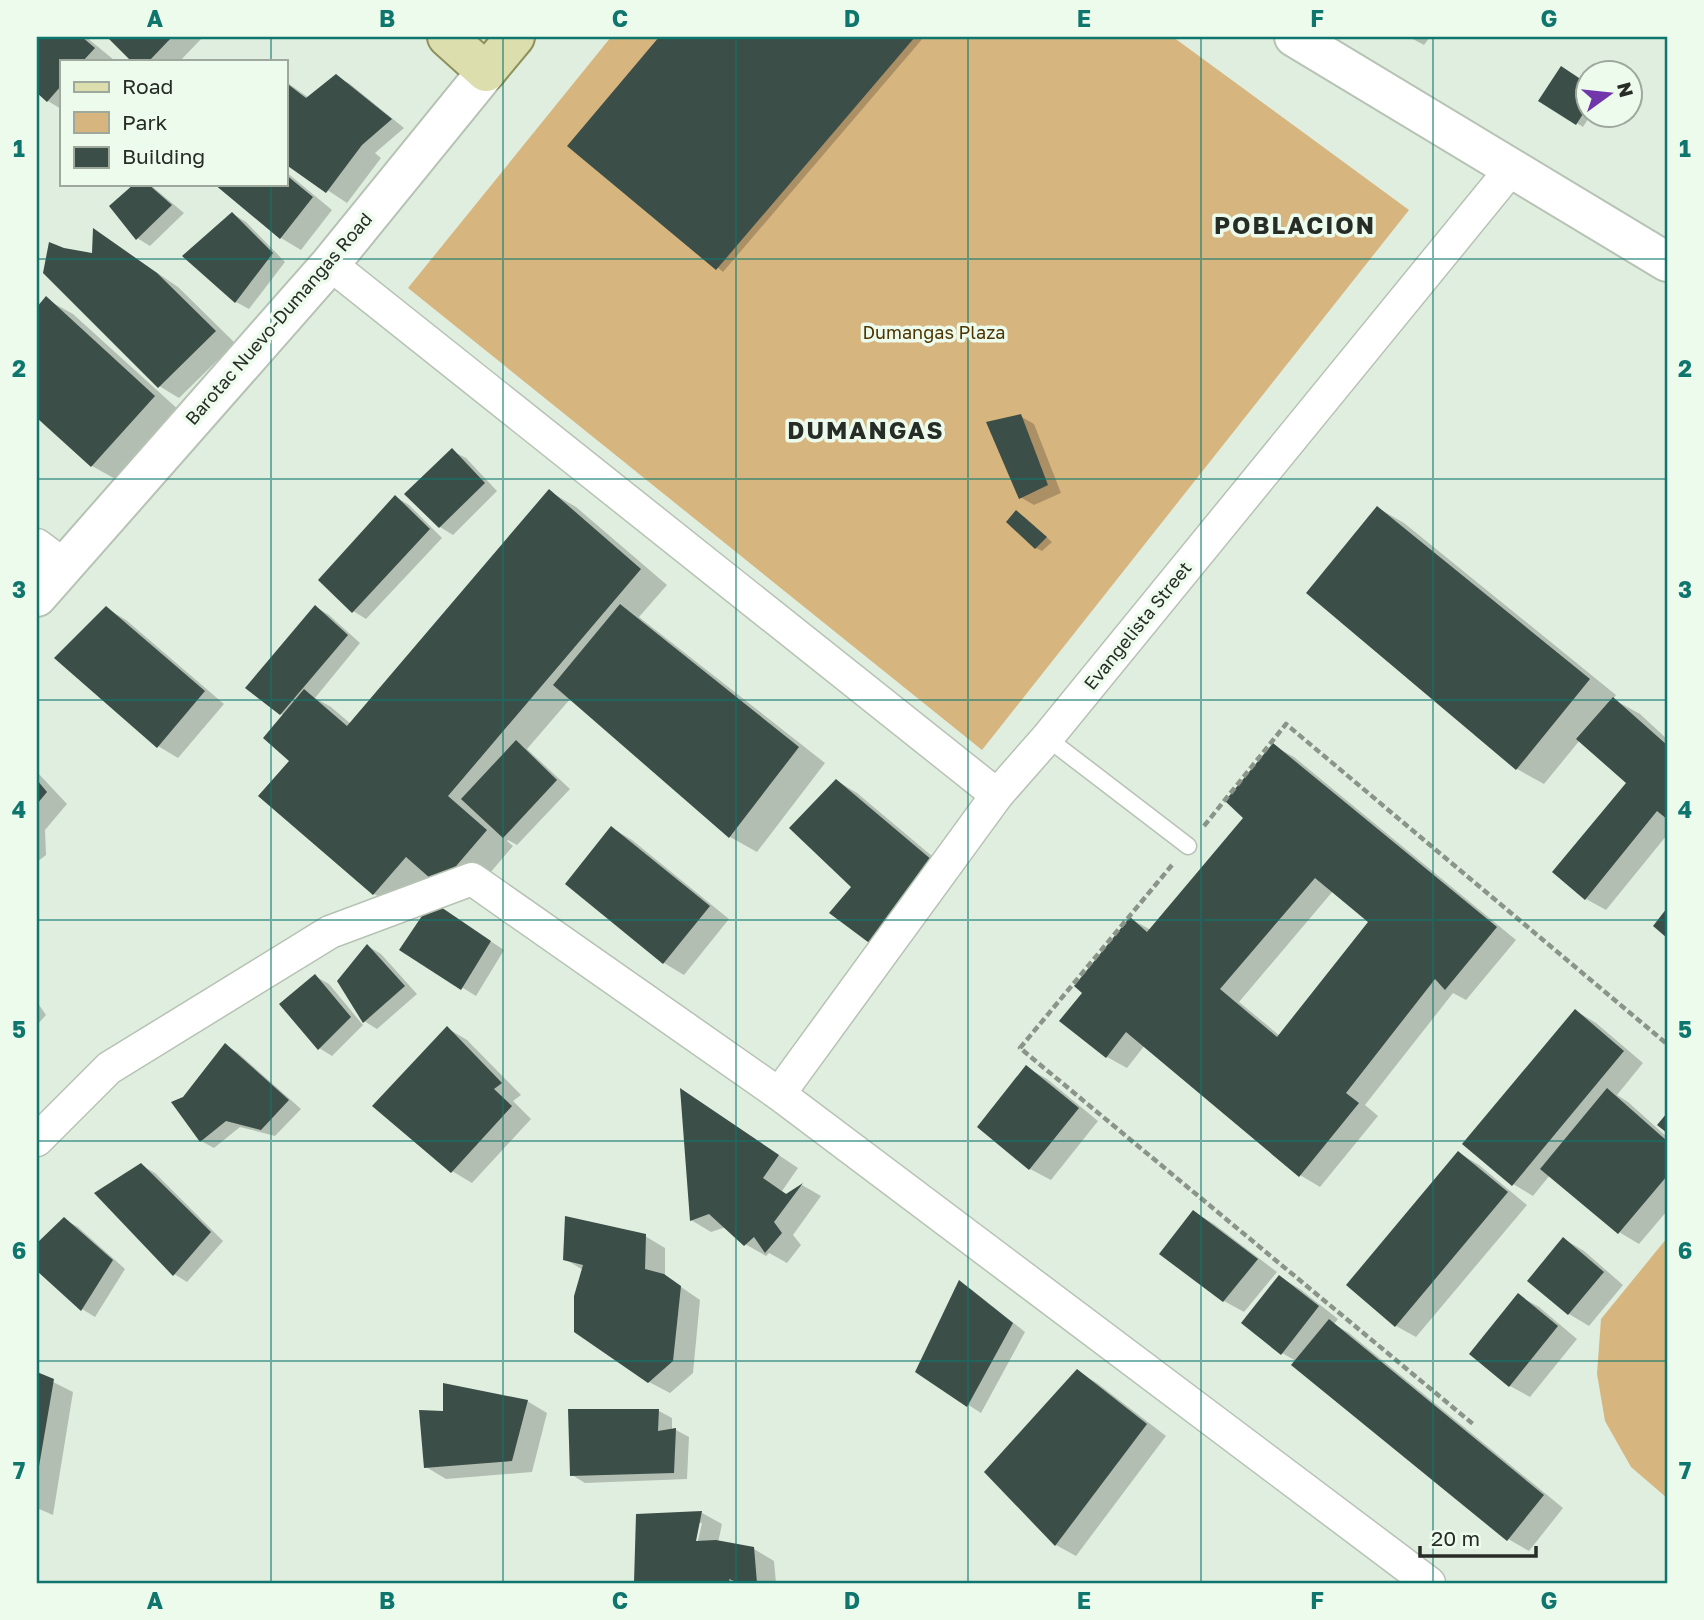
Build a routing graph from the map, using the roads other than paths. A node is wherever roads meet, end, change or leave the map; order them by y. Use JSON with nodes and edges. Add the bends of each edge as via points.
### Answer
{"nodes":[{"id":1,"x":447,"y":37,"type":"edge"},
{"id":2,"x":515,"y":37,"type":"edge"},
{"id":3,"x":1294,"y":37,"type":"edge"},
{"id":4,"x":486,"y":72,"type":"junction"},
{"id":5,"x":1512,"y":168,"type":"junction"},
{"id":6,"x":1667,"y":262,"type":"edge"},
{"id":7,"x":330,"y":264,"type":"junction"},
{"id":8,"x":50,"y":555,"type":"edge"},
{"id":9,"x":37,"y":597,"type":"edge"},
{"id":10,"x":1047,"y":738,"type":"junction"},
{"id":11,"x":997,"y":795,"type":"junction"},
{"id":12,"x":1188,"y":846,"type":"road end"},
{"id":13,"x":779,"y":1094,"type":"junction"},
{"id":14,"x":37,"y":1140,"type":"edge"},
{"id":15,"x":1429,"y":1583,"type":"edge"}],
"edges":[{"from":1,"to":4,"type":"main road"},
{"from":2,"to":4,"type":"main road","name":"Barotac Nuevo-Dumangas Road"},
{"from":3,"to":5,"type":"street"},
{"from":4,"to":7,"type":"street","name":"Barotac Nuevo-Dumangas Road"},
{"from":5,"to":6,"type":"street"},
{"from":5,"to":10,"type":"street","name":"Evangelista Street"},
{"from":7,"to":8,"type":"street","name":"Barotac Nuevo-Dumangas Road"},
{"from":7,"to":11,"type":"street"},
{"from":8,"to":9,"type":"street","name":"Barotac Nuevo-Dumangas Road"},
{"from":10,"to":11,"type":"street","name":"Evangelista Street"},
{"from":10,"to":12,"type":"lane"},
{"from":11,"to":13,"type":"street","name":"Evangelista Street"},
{"from":13,"to":14,"type":"street","via":[[472,879],[330,932],[109,1068]]},
{"from":13,"to":15,"type":"street"}]}
